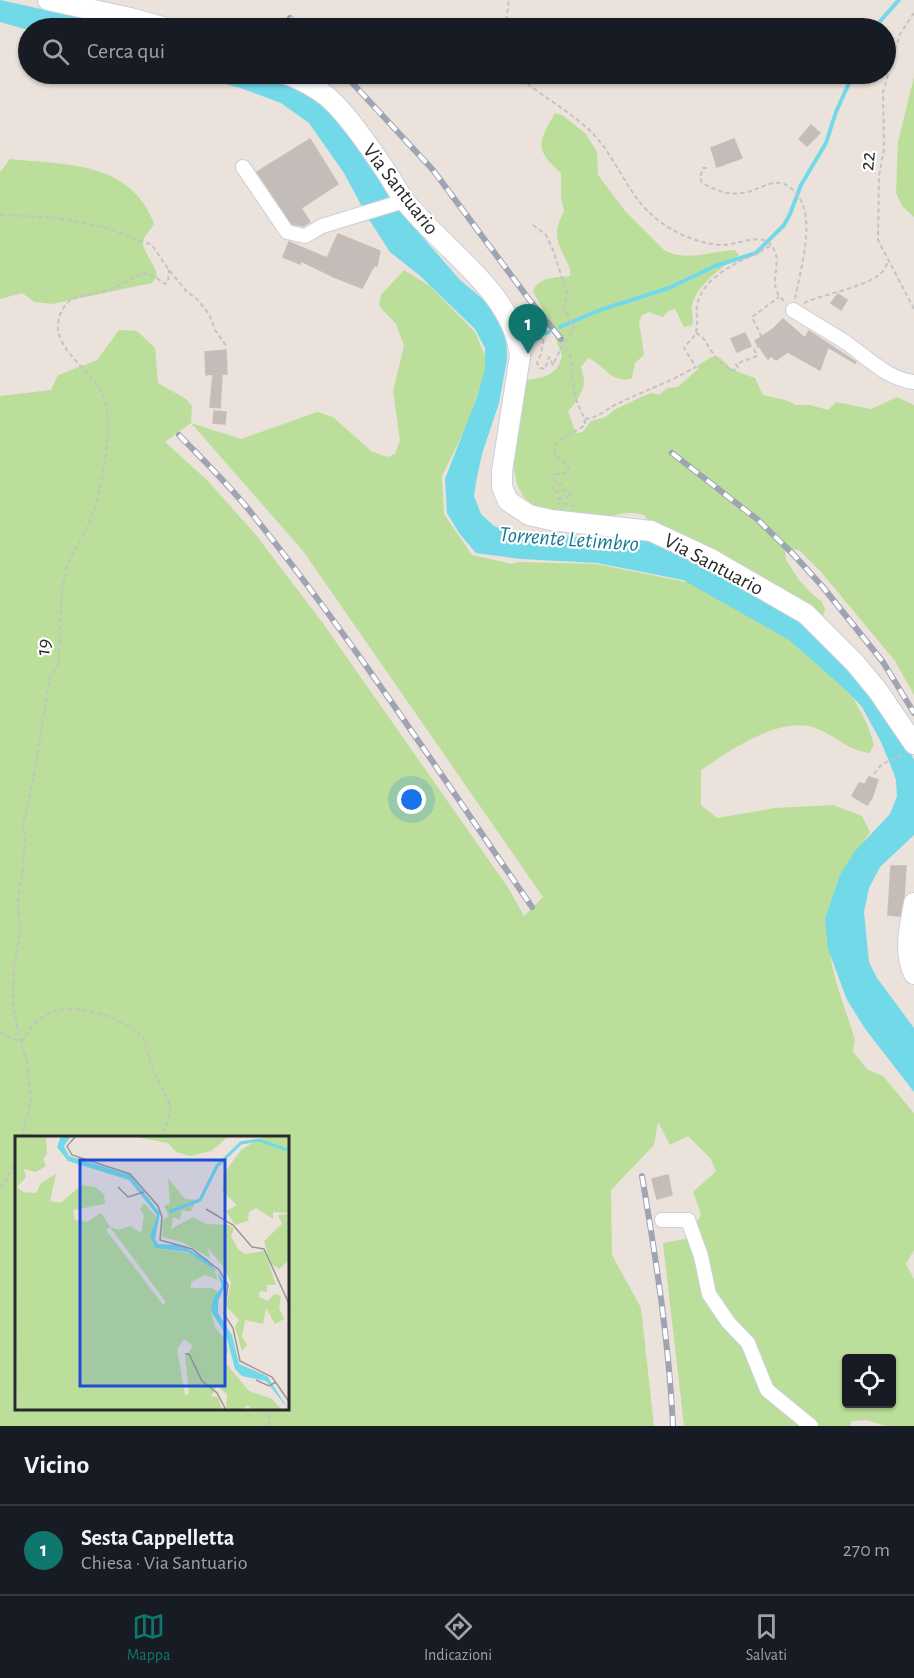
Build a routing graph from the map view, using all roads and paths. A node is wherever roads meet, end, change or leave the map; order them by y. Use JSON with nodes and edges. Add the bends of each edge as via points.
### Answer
{"nodes":[{"id":1,"x":48,"y":0,"type":"edge"},
{"id":2,"x":508,"y":0,"type":"edge"},
{"id":3,"x":914,"y":13,"type":"edge"},
{"id":4,"x":130,"y":18,"type":"edge"},
{"id":5,"x":506,"y":18,"type":"edge"},
{"id":6,"x":896,"y":48,"type":"edge"},
{"id":7,"x":307,"y":84,"type":"edge"},
{"id":8,"x":527,"y":84,"type":"edge"},
{"id":9,"x":885,"y":84,"type":"edge"},
{"id":10,"x":243,"y":167,"type":"dead end"},
{"id":11,"x":707,"y":168,"type":"dead end"},
{"id":12,"x":404,"y":201,"type":"junction"},
{"id":13,"x":0,"y":215,"type":"edge"},
{"id":14,"x":533,"y":225,"type":"dead end"},
{"id":15,"x":771,"y":246,"type":"junction"},
{"id":16,"x":888,"y":261,"type":"junction"},
{"id":17,"x":169,"y":270,"type":"junction"},
{"id":18,"x":779,"y":297,"type":"junction"},
{"id":19,"x":914,"y":309,"type":"edge"},
{"id":20,"x":796,"y":310,"type":"junction"},
{"id":21,"x":696,"y":333,"type":"junction"},
{"id":22,"x":564,"y":346,"type":"junction"},
{"id":23,"x":227,"y":347,"type":"dead end"},
{"id":24,"x":519,"y":347,"type":"junction"},
{"id":25,"x":914,"y":382,"type":"edge"},
{"id":26,"x":585,"y":419,"type":"junction"},
{"id":27,"x":562,"y":521,"type":"junction"},
{"id":28,"x":913,"y":748,"type":"edge"},
{"id":29,"x":874,"y":774,"type":"dead end"},
{"id":30,"x":914,"y":903,"type":"edge"},
{"id":31,"x":914,"y":974,"type":"edge"},
{"id":32,"x":0,"y":1033,"type":"edge"},
{"id":33,"x":21,"y":1042,"type":"junction"},
{"id":34,"x":22,"y":1136,"type":"edge"},
{"id":35,"x":160,"y":1136,"type":"edge"},
{"id":36,"x":15,"y":1161,"type":"edge"},
{"id":37,"x":0,"y":1188,"type":"edge"},
{"id":38,"x":662,"y":1220,"type":"dead end"},
{"id":39,"x":811,"y":1426,"type":"edge"}],
"edges":[{"from":1,"to":4,"type":"main road"},
{"from":2,"to":5,"type":"path"},
{"from":3,"to":6,"type":"path","name":"22"},
{"from":7,"to":12,"type":"main road","name":"Via Santuario","via":[[336,105]]},
{"from":8,"to":15,"type":"path","via":[[577,118],[601,143],[642,206],[665,225],[694,241],[723,245],[763,239]]},
{"from":9,"to":16,"type":"path","name":"22","via":[[878,240]]},
{"from":10,"to":12,"type":"street","via":[[287,232],[305,236],[322,226]]},
{"from":11,"to":20,"type":"path","via":[[700,173],[702,183],[725,194],[785,183],[799,196],[806,220]]},
{"from":12,"to":24,"type":"main road","name":"Via Santuario","via":[[491,292],[506,312]]},
{"from":13,"to":17,"type":"path","via":[[48,217],[106,228],[152,245]]},
{"from":14,"to":22,"type":"path","via":[[546,235],[567,293],[565,309],[574,326]]},
{"from":15,"to":18,"type":"path","via":[[778,259],[774,287]]},
{"from":15,"to":21,"type":"path","via":[[732,264],[705,288],[696,307]]},
{"from":16,"to":19,"type":"path","name":"22"},
{"from":16,"to":20,"type":"path","via":[[881,274],[814,298]]},
{"from":17,"to":23,"type":"path","via":[[209,314]]},
{"from":17,"to":33,"type":"path","name":"19","via":[[165,284],[142,273],[104,292],[75,297],[68,301],[60,317],[59,334],[66,351],[101,390],[106,403],[107,456],[86,530],[66,568],[58,665],[50,677],[23,824],[18,899],[21,931],[13,1003]]},
{"from":18,"to":20,"type":"path"},
{"from":18,"to":21,"type":"path","via":[[752,317],[764,342],[754,349],[757,356],[736,364],[738,368],[731,371],[722,364],[704,337]]},
{"from":20,"to":25,"type":"street","via":[[888,373]]},
{"from":21,"to":26,"type":"path","via":[[684,348],[696,367]]},
{"from":22,"to":24,"type":"path","via":[[553,365],[548,357],[544,369],[537,363],[543,337]]},
{"from":22,"to":26,"type":"path","via":[[571,358],[577,400]]},
{"from":24,"to":27,"type":"main road","name":"Via Santuario","via":[[502,487],[508,501],[518,510]]},
{"from":26,"to":27,"type":"path","via":[[584,428],[561,439],[555,449],[570,468],[562,474],[552,474],[553,481],[561,483],[554,486],[554,492],[569,490],[572,496],[558,500],[558,504],[578,509],[561,510]]},
{"from":27,"to":28,"type":"main road","name":"Via Santuario","via":[[651,531],[709,558],[806,615],[872,684]]},
{"from":28,"to":29,"type":"path","via":[[877,768]]},
{"from":30,"to":31,"type":"main road","via":[[907,942]]},
{"from":32,"to":33,"type":"path"},
{"from":33,"to":34,"type":"path","name":"19","via":[[31,1098]]},
{"from":33,"to":35,"type":"path","via":[[36,1022],[58,1010],[72,1008],[128,1025],[146,1040],[149,1061],[168,1098],[167,1125]]},
{"from":36,"to":37,"type":"path"},
{"from":38,"to":39,"type":"street","via":[[688,1220],[709,1294],[748,1343],[767,1390]]}]}
